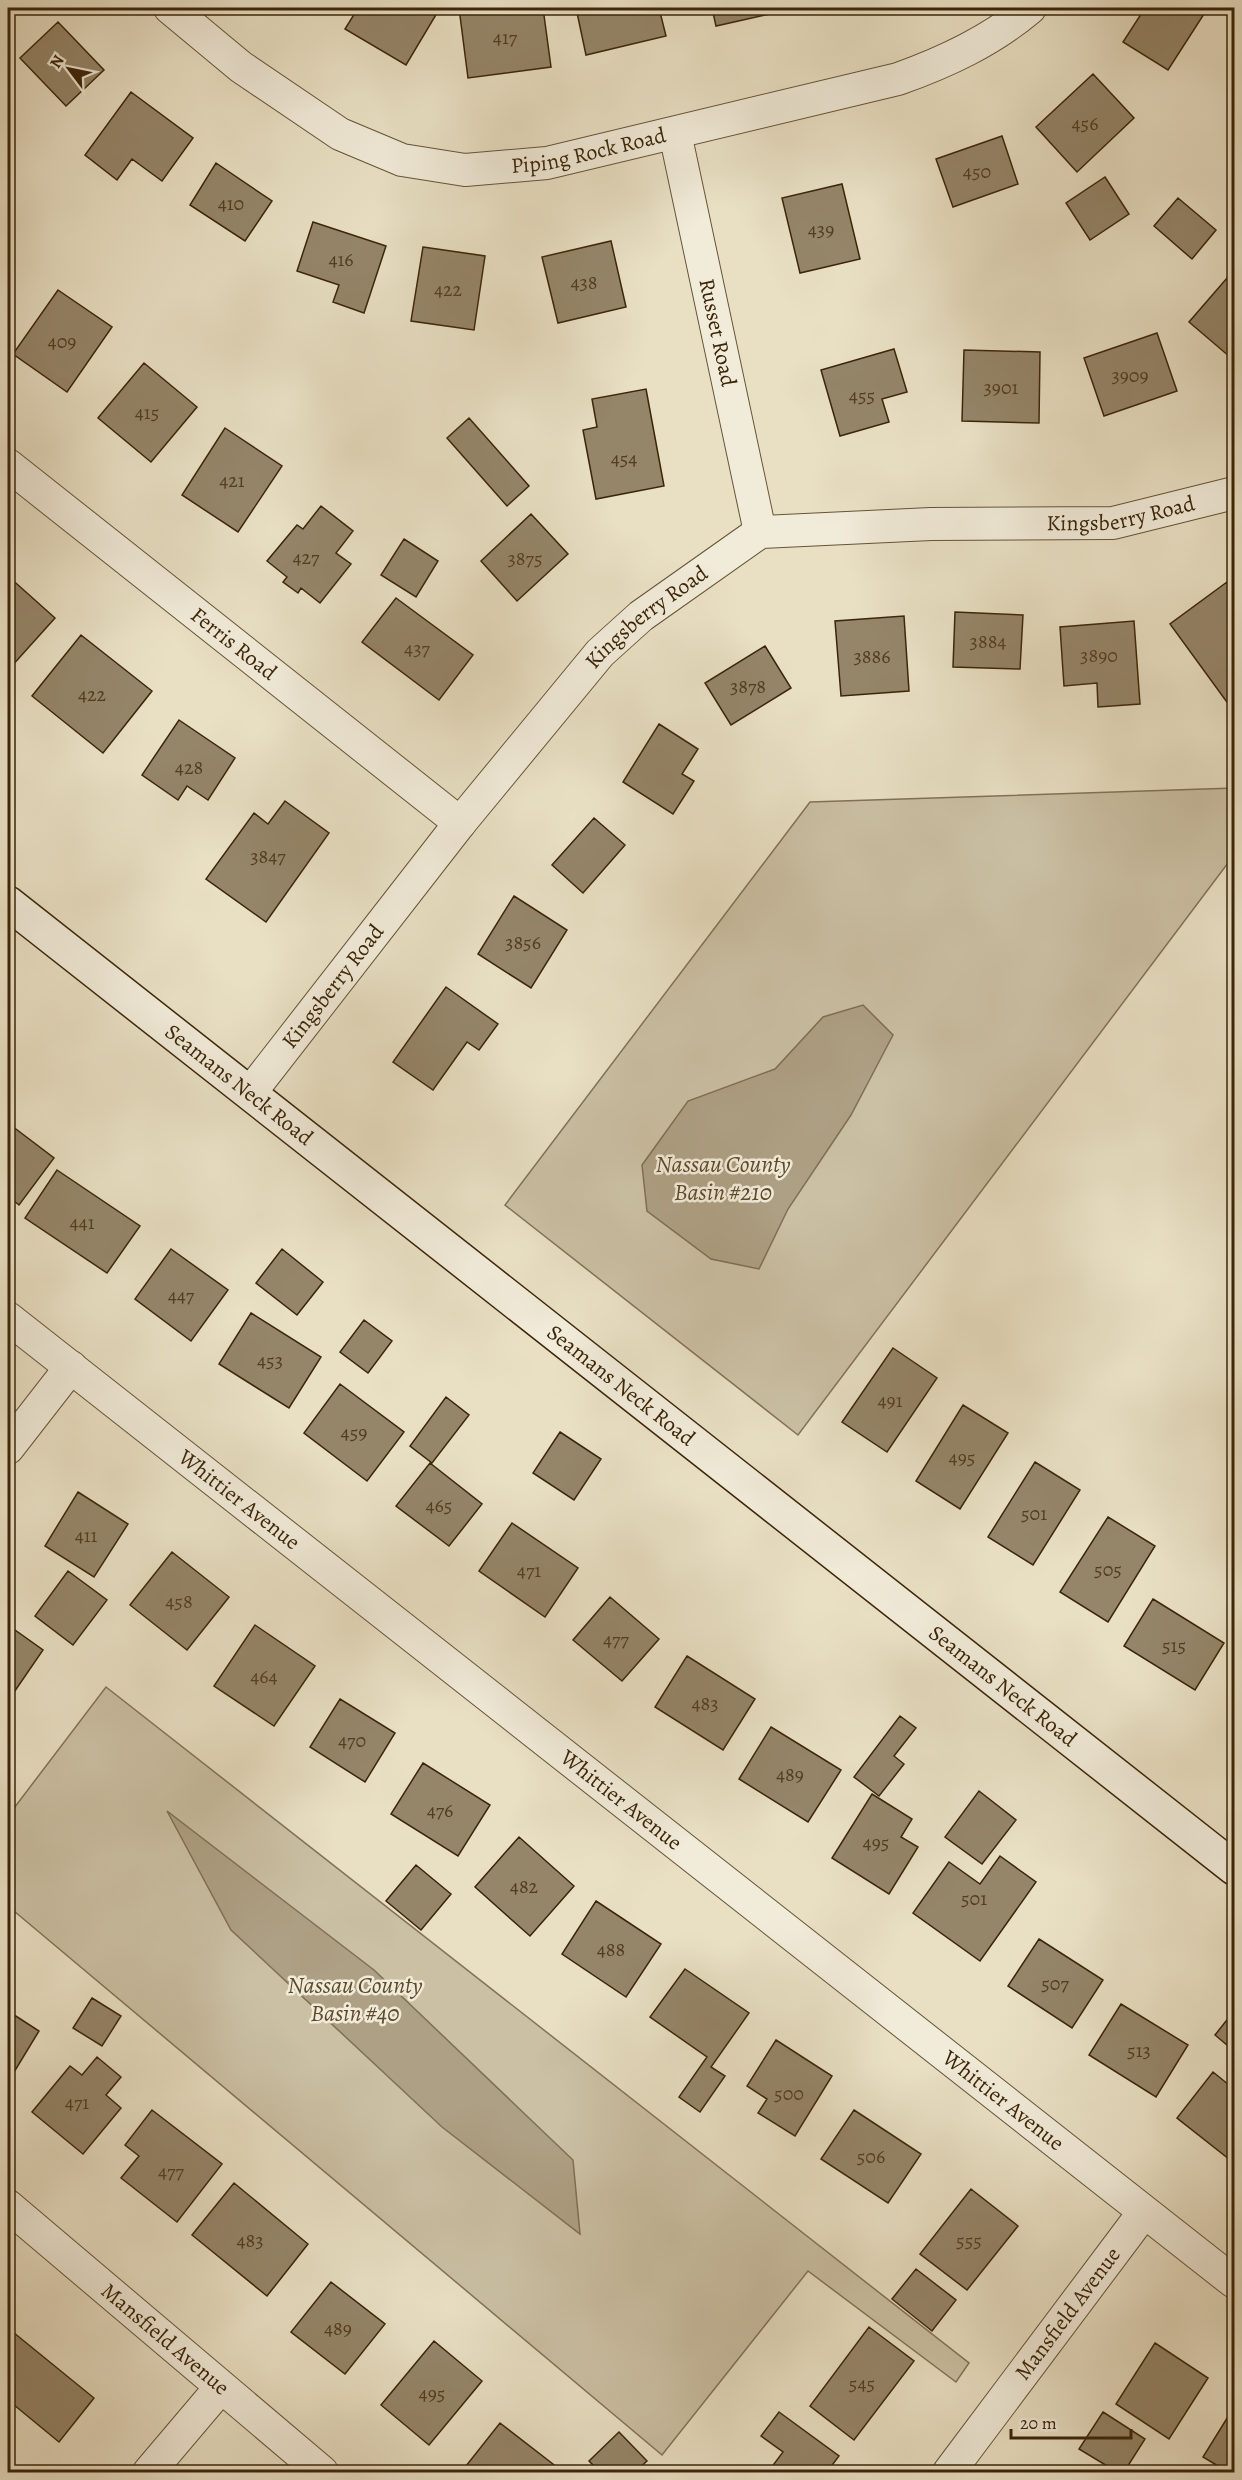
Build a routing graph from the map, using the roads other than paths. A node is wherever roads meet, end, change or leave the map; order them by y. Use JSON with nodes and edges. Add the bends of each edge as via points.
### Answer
{"nodes":[{"id":1,"x":170,"y":8,"type":"edge"},
{"id":2,"x":1030,"y":8,"type":"edge"},
{"id":3,"x":675,"y":133,"type":"junction"},
{"id":4,"x":8,"y":465,"type":"edge"},
{"id":5,"x":1234,"y":493,"type":"edge"},
{"id":6,"x":760,"y":532,"type":"junction"},
{"id":7,"x":460,"y":823,"type":"junction"},
{"id":8,"x":8,"y":903,"type":"edge"},
{"id":9,"x":250,"y":1094,"type":"junction"},
{"id":10,"x":8,"y":1318,"type":"edge"},
{"id":11,"x":71,"y":1367,"type":"junction"},
{"id":12,"x":8,"y":1448,"type":"edge"},
{"id":13,"x":1234,"y":1868,"type":"edge"},
{"id":14,"x":8,"y":2206,"type":"edge"},
{"id":15,"x":1144,"y":2212,"type":"junction"},
{"id":16,"x":1234,"y":2282,"type":"edge"},
{"id":17,"x":221,"y":2387,"type":"junction"},
{"id":18,"x":149,"y":2472,"type":"edge"},
{"id":19,"x":322,"y":2472,"type":"edge"},
{"id":20,"x":949,"y":2472,"type":"edge"}],
"edges":[{"from":1,"to":3,"type":"street","name":"Piping Rock Road","via":[[241,67],[340,134],[402,160],[465,170],[547,163]]},
{"from":2,"to":3,"type":"street","name":"Piping Rock Road","via":[[1006,28],[940,64],[898,79]]},
{"from":3,"to":6,"type":"street","name":"Russet Road"},
{"from":4,"to":7,"type":"street","name":"Ferris Road"},
{"from":5,"to":6,"type":"street","name":"Kingsberry Road","via":[[1113,523],[931,524]]},
{"from":6,"to":7,"type":"street","name":"Kingsberry Road","via":[[641,616],[600,653]]},
{"from":7,"to":9,"type":"street","name":"Kingsberry Road"},
{"from":8,"to":9,"type":"main road","name":"Seamans Neck Road"},
{"from":9,"to":13,"type":"main road","name":"Seamans Neck Road"},
{"from":10,"to":11,"type":"street","name":"Whittier Avenue"},
{"from":11,"to":12,"type":"street"},
{"from":11,"to":15,"type":"street","name":"Whittier Avenue"},
{"from":14,"to":17,"type":"street","name":"Mansfield Avenue"},
{"from":15,"to":16,"type":"street","name":"Whittier Avenue"},
{"from":15,"to":20,"type":"street","name":"Mansfield Avenue"},
{"from":17,"to":18,"type":"street"},
{"from":17,"to":19,"type":"street","name":"Mansfield Avenue"}]}
